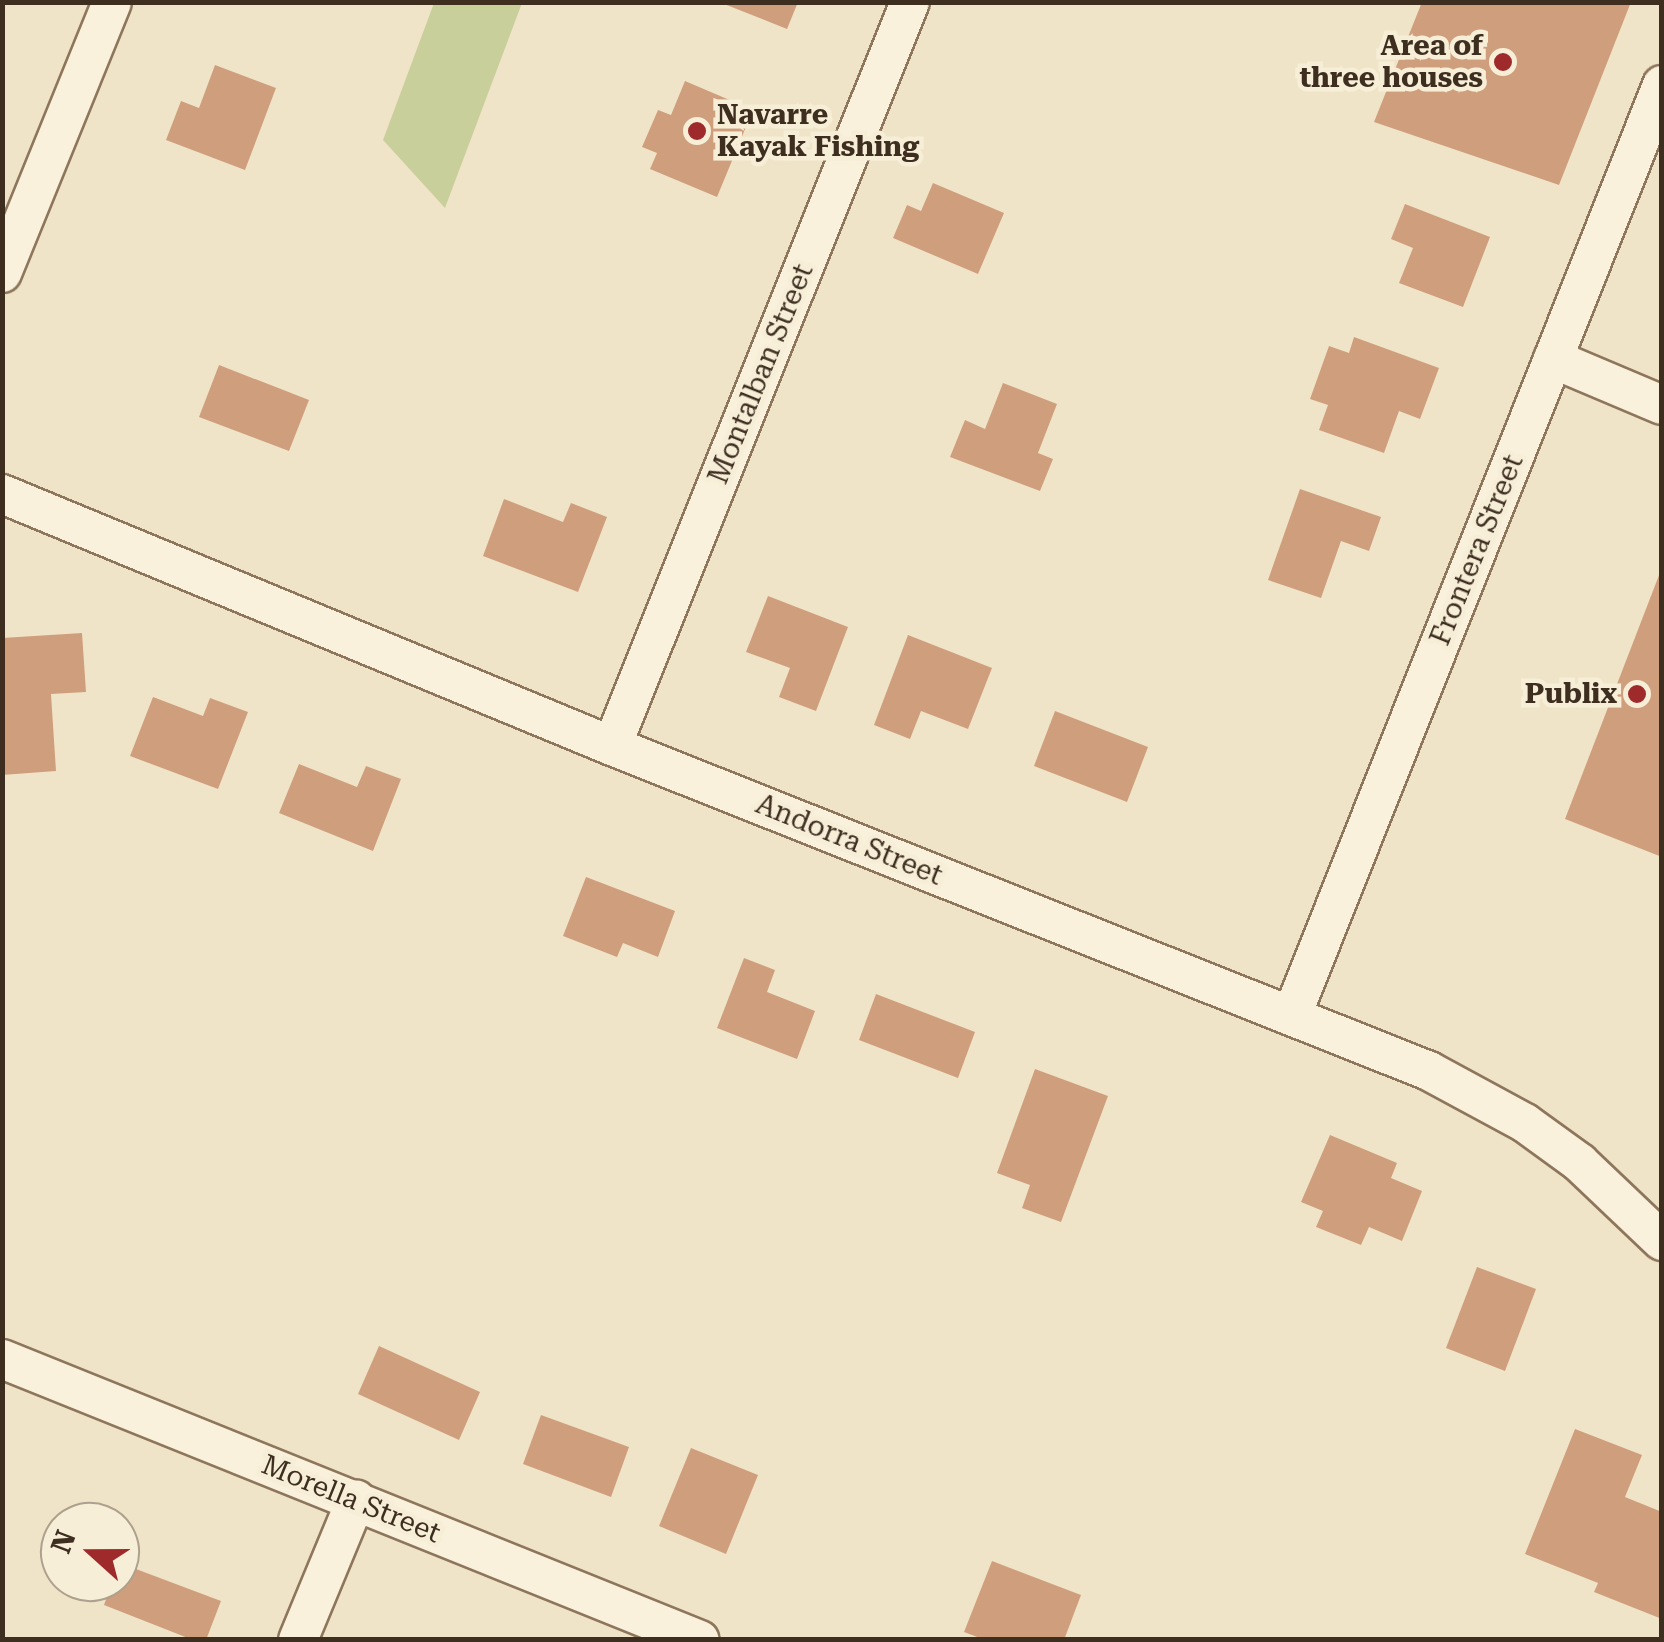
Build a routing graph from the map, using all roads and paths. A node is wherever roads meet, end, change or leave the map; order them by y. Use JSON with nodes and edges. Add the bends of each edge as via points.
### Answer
{"nodes":[{"id":1,"x":112,"y":2,"type":"edge"},
{"id":2,"x":910,"y":2,"type":"edge"},
{"id":3,"x":1662,"y":85,"type":"edge"},
{"id":4,"x":2,"y":273,"type":"edge"},
{"id":5,"x":1553,"y":358,"type":"junction"},
{"id":6,"x":1662,"y":406,"type":"edge"},
{"id":7,"x":2,"y":494,"type":"edge"},
{"id":8,"x":612,"y":746,"type":"junction"},
{"id":9,"x":1292,"y":1015,"type":"junction"},
{"id":10,"x":1662,"y":1240,"type":"edge"},
{"id":11,"x":2,"y":1358,"type":"edge"},
{"id":12,"x":356,"y":1500,"type":"junction"},
{"id":13,"x":298,"y":1640,"type":"edge"},
{"id":14,"x":700,"y":1640,"type":"edge"}],
"edges":[{"from":1,"to":4,"type":"street"},
{"from":2,"to":8,"type":"street","name":"Montalban Street"},
{"from":3,"to":5,"type":"street","name":"Frontera Street"},
{"from":5,"to":6,"type":"street"},
{"from":5,"to":9,"type":"street","name":"Frontera Street"},
{"from":7,"to":8,"type":"street","name":"Andorra Street"},
{"from":8,"to":9,"type":"street","name":"Andorra Street"},
{"from":9,"to":10,"type":"street","name":"Andorra Street","via":[[1429,1071],[1524,1123],[1580,1162]]},
{"from":11,"to":12,"type":"street","name":"Morella Street"},
{"from":12,"to":13,"type":"street"},
{"from":12,"to":14,"type":"street","name":"Morella Street"}]}
